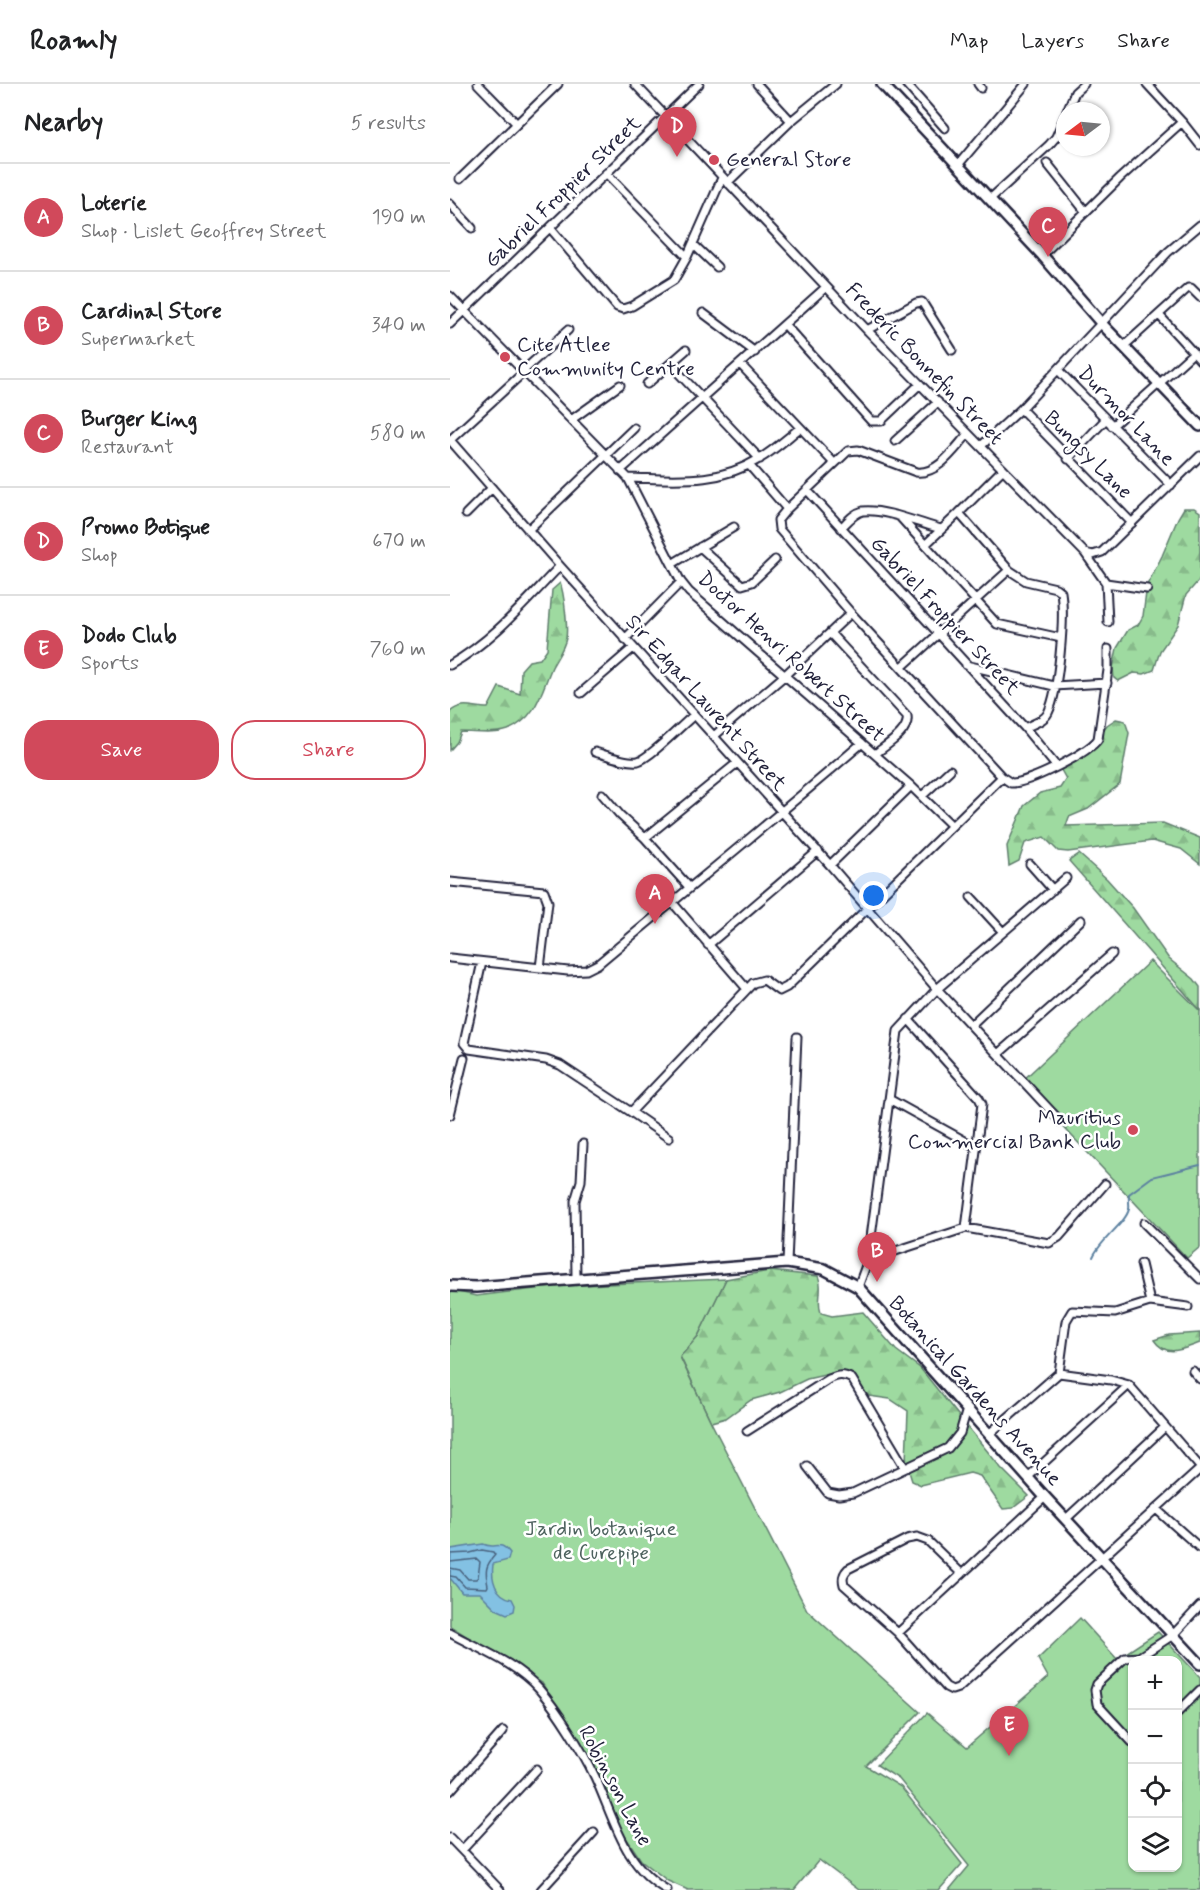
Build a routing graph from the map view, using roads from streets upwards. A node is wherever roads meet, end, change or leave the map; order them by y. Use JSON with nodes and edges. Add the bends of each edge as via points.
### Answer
{"nodes":[{"id":1,"x":478,"y":84,"type":"edge"},
{"id":2,"x":558,"y":84,"type":"edge"},
{"id":3,"x":635,"y":84,"type":"edge"},
{"id":4,"x":699,"y":84,"type":"edge"},
{"id":5,"x":757,"y":84,"type":"edge"},
{"id":6,"x":836,"y":84,"type":"edge"},
{"id":7,"x":882,"y":84,"type":"edge"},
{"id":8,"x":906,"y":84,"type":"edge"},
{"id":9,"x":1026,"y":84,"type":"edge"},
{"id":10,"x":1084,"y":84,"type":"edge"},
{"id":11,"x":1147,"y":84,"type":"edge"},
{"id":12,"x":1071,"y":102,"type":"edge"},
{"id":13,"x":666,"y":116,"type":"junction"},
{"id":14,"x":791,"y":121,"type":"junction"},
{"id":15,"x":1182,"y":122,"type":"junction"},
{"id":16,"x":517,"y":124,"type":"junction"},
{"id":17,"x":945,"y":128,"type":"dead end"},
{"id":18,"x":1056,"y":137,"type":"edge"},
{"id":19,"x":1200,"y":145,"type":"edge"},
{"id":20,"x":1047,"y":164,"type":"dead end"},
{"id":21,"x":957,"y":165,"type":"junction"},
{"id":22,"x":606,"y":173,"type":"junction"},
{"id":23,"x":460,"y":179,"type":"dead end"},
{"id":24,"x":724,"y":180,"type":"junction"},
{"id":25,"x":990,"y":199,"type":"junction"},
{"id":26,"x":450,"y":204,"type":"edge"},
{"id":27,"x":1086,"y":212,"type":"junction"},
{"id":28,"x":1200,"y":225,"type":"edge"},
{"id":29,"x":472,"y":228,"type":"dead end"},
{"id":30,"x":550,"y":229,"type":"junction"},
{"id":31,"x":693,"y":244,"type":"junction"},
{"id":32,"x":1042,"y":255,"type":"junction"},
{"id":33,"x":687,"y":257,"type":"junction"},
{"id":34,"x":717,"y":267,"type":"dead end"},
{"id":35,"x":826,"y":287,"type":"junction"},
{"id":36,"x":450,"y":296,"type":"edge"},
{"id":37,"x":1200,"y":297,"type":"edge"},
{"id":38,"x":464,"y":310,"type":"junction"},
{"id":39,"x":703,"y":313,"type":"dead end"},
{"id":40,"x":1159,"y":315,"type":"junction"},
{"id":41,"x":450,"y":324,"type":"edge"},
{"id":42,"x":1102,"y":324,"type":"junction"},
{"id":43,"x":785,"y":325,"type":"junction"},
{"id":44,"x":568,"y":330,"type":"dead end"},
{"id":45,"x":867,"y":330,"type":"junction"},
{"id":46,"x":1124,"y":346,"type":"junction"},
{"id":47,"x":686,"y":350,"type":"dead end"},
{"id":48,"x":952,"y":350,"type":"dead end"},
{"id":49,"x":754,"y":352,"type":"junction"},
{"id":50,"x":1193,"y":353,"type":"junction"},
{"id":51,"x":1200,"y":360,"type":"edge"},
{"id":52,"x":670,"y":364,"type":"junction"},
{"id":53,"x":740,"y":364,"type":"junction"},
{"id":54,"x":1058,"y":370,"type":"junction"},
{"id":55,"x":523,"y":372,"type":"junction"},
{"id":56,"x":1160,"y":382,"type":"junction"},
{"id":57,"x":647,"y":384,"type":"dead end"},
{"id":58,"x":920,"y":384,"type":"junction"},
{"id":59,"x":620,"y":385,"type":"dead end"},
{"id":60,"x":701,"y":397,"type":"junction"},
{"id":61,"x":938,"y":402,"type":"junction"},
{"id":62,"x":1021,"y":410,"type":"junction"},
{"id":63,"x":1106,"y":419,"type":"junction"},
{"id":64,"x":571,"y":420,"type":"junction"},
{"id":65,"x":1112,"y":426,"type":"junction"},
{"id":66,"x":1200,"y":426,"type":"edge"},
{"id":67,"x":634,"y":428,"type":"dead end"},
{"id":68,"x":800,"y":429,"type":"junction"},
{"id":69,"x":968,"y":434,"type":"junction"},
{"id":70,"x":450,"y":440,"type":"edge"},
{"id":71,"x":895,"y":441,"type":"dead end"},
{"id":72,"x":981,"y":446,"type":"junction"},
{"id":73,"x":606,"y":454,"type":"junction"},
{"id":74,"x":1200,"y":456,"type":"edge"},
{"id":75,"x":760,"y":459,"type":"junction"},
{"id":76,"x":1068,"y":459,"type":"junction"},
{"id":77,"x":834,"y":463,"type":"junction"},
{"id":78,"x":749,"y":465,"type":"junction"},
{"id":79,"x":1003,"y":469,"type":"junction"},
{"id":80,"x":620,"y":471,"type":"junction"},
{"id":81,"x":628,"y":478,"type":"junction"},
{"id":82,"x":1171,"y":485,"type":"junction"},
{"id":83,"x":492,"y":488,"type":"junction"},
{"id":84,"x":807,"y":490,"type":"junction"},
{"id":85,"x":787,"y":509,"type":"junction"},
{"id":86,"x":959,"y":513,"type":"junction"},
{"id":87,"x":466,"y":514,"type":"dead end"},
{"id":88,"x":900,"y":517,"type":"junction"},
{"id":89,"x":1132,"y":523,"type":"junction"},
{"id":90,"x":734,"y":527,"type":"dead end"},
{"id":91,"x":841,"y":528,"type":"junction"},
{"id":92,"x":941,"y":529,"type":"junction"},
{"id":93,"x":528,"y":530,"type":"junction"},
{"id":94,"x":926,"y":544,"type":"junction"},
{"id":95,"x":700,"y":547,"type":"junction"},
{"id":96,"x":1085,"y":553,"type":"junction"},
{"id":97,"x":775,"y":560,"type":"dead end"},
{"id":98,"x":672,"y":564,"type":"junction"},
{"id":99,"x":560,"y":566,"type":"junction"},
{"id":100,"x":1009,"y":570,"type":"junction"},
{"id":101,"x":681,"y":582,"type":"junction"},
{"id":102,"x":1106,"y":583,"type":"junction"},
{"id":103,"x":1146,"y":590,"type":"dead end"},
{"id":104,"x":974,"y":601,"type":"junction"},
{"id":105,"x":851,"y":613,"type":"junction"},
{"id":106,"x":1108,"y":622,"type":"dead end"},
{"id":107,"x":830,"y":633,"type":"junction"},
{"id":108,"x":938,"y":633,"type":"junction"},
{"id":109,"x":1061,"y":638,"type":"junction"},
{"id":110,"x":625,"y":639,"type":"junction"},
{"id":111,"x":633,"y":648,"type":"junction"},
{"id":112,"x":1108,"y":648,"type":"dead end"},
{"id":113,"x":450,"y":665,"type":"edge"},
{"id":114,"x":966,"y":665,"type":"junction"},
{"id":115,"x":902,"y":667,"type":"junction"},
{"id":116,"x":784,"y":676,"type":"junction"},
{"id":117,"x":1107,"y":683,"type":"junction"},
{"id":118,"x":1054,"y":686,"type":"junction"},
{"id":119,"x":581,"y":693,"type":"dead end"},
{"id":120,"x":694,"y":715,"type":"junction"},
{"id":121,"x":1025,"y":728,"type":"junction"},
{"id":122,"x":714,"y":736,"type":"junction"},
{"id":123,"x":862,"y":743,"type":"junction"},
{"id":124,"x":595,"y":752,"type":"dead end"},
{"id":125,"x":875,"y":754,"type":"junction"},
{"id":126,"x":737,"y":763,"type":"junction"},
{"id":127,"x":1056,"y":766,"type":"junction"},
{"id":128,"x":950,"y":770,"type":"dead end"},
{"id":129,"x":1002,"y":777,"type":"junction"},
{"id":130,"x":911,"y":786,"type":"junction"},
{"id":131,"x":603,"y":794,"type":"dead end"},
{"id":132,"x":922,"y":796,"type":"junction"},
{"id":133,"x":782,"y":812,"type":"junction"},
{"id":134,"x":951,"y":825,"type":"junction"},
{"id":135,"x":645,"y":838,"type":"junction"},
{"id":136,"x":818,"y":851,"type":"junction"},
{"id":137,"x":1030,"y":864,"type":"dead end"},
{"id":138,"x":830,"y":865,"type":"junction"},
{"id":139,"x":1066,"y":878,"type":"dead end"},
{"id":140,"x":450,"y":882,"type":"edge"},
{"id":141,"x":689,"y":887,"type":"junction"},
{"id":142,"x":1053,"y":890,"type":"junction"},
{"id":143,"x":971,"y":897,"type":"dead end"},
{"id":144,"x":672,"y":902,"type":"junction"},
{"id":145,"x":867,"y":908,"type":"junction"},
{"id":146,"x":1082,"y":920,"type":"dead end"},
{"id":147,"x":1003,"y":932,"type":"junction"},
{"id":148,"x":708,"y":945,"type":"junction"},
{"id":149,"x":1112,"y":954,"type":"dead end"},
{"id":150,"x":450,"y":958,"type":"edge"},
{"id":151,"x":482,"y":962,"type":"junction"},
{"id":152,"x":540,"y":968,"type":"junction"},
{"id":153,"x":747,"y":989,"type":"junction"},
{"id":154,"x":937,"y":989,"type":"junction"},
{"id":155,"x":908,"y":1019,"type":"junction"},
{"id":156,"x":971,"y":1025,"type":"junction"},
{"id":157,"x":797,"y":1037,"type":"dead end"},
{"id":158,"x":998,"y":1054,"type":"junction"},
{"id":159,"x":464,"y":1058,"type":"dead end"},
{"id":160,"x":889,"y":1099,"type":"junction"},
{"id":161,"x":632,"y":1112,"type":"junction"},
{"id":162,"x":450,"y":1115,"type":"edge"},
{"id":163,"x":1061,"y":1122,"type":"dead end"},
{"id":164,"x":669,"y":1138,"type":"dead end"},
{"id":165,"x":583,"y":1144,"type":"dead end"},
{"id":166,"x":976,"y":1147,"type":"junction"},
{"id":167,"x":1105,"y":1184,"type":"dead end"},
{"id":168,"x":1144,"y":1223,"type":"dead end"},
{"id":169,"x":966,"y":1228,"type":"junction"},
{"id":170,"x":868,"y":1260,"type":"junction"},
{"id":171,"x":787,"y":1263,"type":"junction"},
{"id":172,"x":1141,"y":1264,"type":"dead end"},
{"id":173,"x":576,"y":1278,"type":"junction"},
{"id":174,"x":1200,"y":1279,"type":"edge"},
{"id":175,"x":450,"y":1286,"type":"edge"},
{"id":176,"x":858,"y":1287,"type":"junction"},
{"id":177,"x":1150,"y":1302,"type":"junction"},
{"id":178,"x":1188,"y":1307,"type":"dead end"},
{"id":179,"x":1193,"y":1371,"type":"dead end"},
{"id":180,"x":1059,"y":1373,"type":"junction"},
{"id":181,"x":1200,"y":1378,"type":"edge"},
{"id":182,"x":1129,"y":1385,"type":"junction"},
{"id":183,"x":967,"y":1409,"type":"junction"},
{"id":184,"x":1165,"y":1427,"type":"junction"},
{"id":185,"x":747,"y":1431,"type":"dead end"},
{"id":186,"x":989,"y":1434,"type":"junction"},
{"id":187,"x":807,"y":1466,"type":"dead end"},
{"id":188,"x":905,"y":1468,"type":"junction"},
{"id":189,"x":1200,"y":1468,"type":"edge"},
{"id":190,"x":1028,"y":1477,"type":"junction"},
{"id":191,"x":1045,"y":1497,"type":"junction"},
{"id":192,"x":1156,"y":1509,"type":"junction"},
{"id":193,"x":1067,"y":1518,"type":"junction"},
{"id":194,"x":1200,"y":1548,"type":"edge"},
{"id":195,"x":1102,"y":1558,"type":"junction"},
{"id":196,"x":962,"y":1574,"type":"junction"},
{"id":197,"x":1200,"y":1606,"type":"edge"},
{"id":198,"x":450,"y":1633,"type":"edge"},
{"id":199,"x":898,"y":1634,"type":"junction"},
{"id":200,"x":1173,"y":1635,"type":"junction"},
{"id":201,"x":1145,"y":1656,"type":"edge"},
{"id":202,"x":1128,"y":1658,"type":"edge"},
{"id":203,"x":1200,"y":1664,"type":"edge"},
{"id":204,"x":1200,"y":1690,"type":"edge"},
{"id":205,"x":1182,"y":1706,"type":"edge"},
{"id":206,"x":503,"y":1731,"type":"dead end"},
{"id":207,"x":1128,"y":1738,"type":"edge"},
{"id":208,"x":537,"y":1769,"type":"dead end"},
{"id":209,"x":450,"y":1791,"type":"edge"},
{"id":210,"x":594,"y":1832,"type":"dead end"},
{"id":211,"x":450,"y":1838,"type":"edge"},
{"id":212,"x":462,"y":1850,"type":"junction"},
{"id":213,"x":657,"y":1888,"type":"edge"},
{"id":214,"x":500,"y":1890,"type":"edge"},
{"id":215,"x":541,"y":1890,"type":"edge"},
{"id":216,"x":667,"y":1890,"type":"edge"}],
"edges":[{"from":1,"to":16,"type":"street"},
{"from":2,"to":16,"type":"street"},
{"from":3,"to":13,"type":"street","name":"Frederic Bonnefin Street"},
{"from":4,"to":13,"type":"street","name":"Gabriel Froppier Street"},
{"from":5,"to":14,"type":"street"},
{"from":6,"to":14,"type":"street"},
{"from":7,"to":21,"type":"street"},
{"from":8,"to":17,"type":"street"},
{"from":9,"to":21,"type":"street"},
{"from":10,"to":12,"type":"street"},
{"from":11,"to":15,"type":"street"},
{"from":13,"to":22,"type":"street","name":"Gabriel Froppier Street"},
{"from":13,"to":24,"type":"street","name":"Frederic Bonnefin Street"},
{"from":14,"to":24,"type":"street"},
{"from":15,"to":19,"type":"street"},
{"from":15,"to":27,"type":"street"},
{"from":16,"to":23,"type":"street"},
{"from":18,"to":25,"type":"street"},
{"from":20,"to":27,"type":"street"},
{"from":21,"to":25,"type":"street"},
{"from":22,"to":30,"type":"street","name":"Gabriel Froppier Street"},
{"from":22,"to":33,"type":"street"},
{"from":24,"to":31,"type":"street"},
{"from":24,"to":35,"type":"street","name":"Frederic Bonnefin Street"},
{"from":25,"to":32,"type":"street"},
{"from":26,"to":29,"type":"street"},
{"from":27,"to":32,"type":"street"},
{"from":28,"to":42,"type":"street","via":[[1168,252]]},
{"from":30,"to":33,"type":"street","via":[[617,307],[623,309],[674,280]]},
{"from":30,"to":38,"type":"street","name":"Gabriel Froppier Street"},
{"from":31,"to":33,"type":"street"},
{"from":31,"to":34,"type":"street"},
{"from":32,"to":42,"type":"street"},
{"from":35,"to":43,"type":"street"},
{"from":35,"to":45,"type":"street","name":"Frederic Bonnefin Street"},
{"from":36,"to":38,"type":"street","name":"Doctor Henri Robert Street"},
{"from":37,"to":40,"type":"street","via":[[1188,288]]},
{"from":38,"to":41,"type":"street","name":"Gabriel Froppier Street"},
{"from":38,"to":55,"type":"street","name":"Doctor Henri Robert Street"},
{"from":39,"to":49,"type":"street"},
{"from":40,"to":46,"type":"street"},
{"from":40,"to":50,"type":"street"},
{"from":42,"to":46,"type":"street"},
{"from":42,"to":54,"type":"street"},
{"from":43,"to":49,"type":"street"},
{"from":43,"to":58,"type":"street","via":[[872,421],[881,421]]},
{"from":44,"to":55,"type":"street"},
{"from":45,"to":48,"type":"street","via":[[922,302]]},
{"from":45,"to":58,"type":"street","name":"Frederic Bonnefin Street"},
{"from":46,"to":56,"type":"street"},
{"from":47,"to":52,"type":"street"},
{"from":49,"to":53,"type":"street"},
{"from":50,"to":51,"type":"street"},
{"from":50,"to":56,"type":"street"},
{"from":52,"to":57,"type":"street"},
{"from":52,"to":60,"type":"street"},
{"from":53,"to":60,"type":"street"},
{"from":53,"to":68,"type":"street"},
{"from":54,"to":62,"type":"street"},
{"from":54,"to":63,"type":"street","name":"Durmor Lane"},
{"from":55,"to":64,"type":"street","name":"Doctor Henri Robert Street"},
{"from":55,"to":70,"type":"street"},
{"from":56,"to":65,"type":"street"},
{"from":56,"to":66,"type":"street"},
{"from":58,"to":61,"type":"street","name":"Frederic Bonnefin Street"},
{"from":59,"to":64,"type":"street"},
{"from":60,"to":75,"type":"street"},
{"from":60,"to":80,"type":"street"},
{"from":61,"to":69,"type":"street","name":"Frederic Bonnefin Street"},
{"from":61,"to":71,"type":"street"},
{"from":62,"to":72,"type":"street"},
{"from":62,"to":76,"type":"street","name":"Bungsy Lane"},
{"from":63,"to":65,"type":"street","name":"Durmor Lane"},
{"from":63,"to":76,"type":"street"},
{"from":64,"to":73,"type":"street","name":"Doctor Henri Robert Street"},
{"from":65,"to":82,"type":"street","name":"Durmor Lane"},
{"from":67,"to":73,"type":"street"},
{"from":68,"to":75,"type":"street"},
{"from":68,"to":77,"type":"street"},
{"from":69,"to":72,"type":"street","name":"Frederic Bonnefin Street"},
{"from":69,"to":77,"type":"street","via":[[936,467],[924,473],[853,450]]},
{"from":70,"to":83,"type":"street","name":"Sir Edgar Laurent Street"},
{"from":72,"to":79,"type":"street","name":"Frederic Bonnefin Street"},
{"from":73,"to":80,"type":"street","name":"Doctor Henri Robert Street"},
{"from":73,"to":93,"type":"street"},
{"from":74,"to":82,"type":"street"},
{"from":75,"to":78,"type":"street"},
{"from":76,"to":89,"type":"street","name":"Bungsy Lane"},
{"from":77,"to":84,"type":"street"},
{"from":78,"to":81,"type":"street","via":[[701,479]]},
{"from":78,"to":85,"type":"street"},
{"from":79,"to":86,"type":"street"},
{"from":79,"to":96,"type":"street","name":"Frederic Bonnefin Street"},
{"from":80,"to":81,"type":"street","name":"Doctor Henri Robert Street"},
{"from":81,"to":98,"type":"street","name":"Doctor Henri Robert Street"},
{"from":82,"to":89,"type":"street"},
{"from":83,"to":87,"type":"street"},
{"from":83,"to":93,"type":"street","name":"Sir Edgar Laurent Street"},
{"from":84,"to":85,"type":"street"},
{"from":84,"to":91,"type":"street","name":"Gabriel Froppier Street"},
{"from":85,"to":105,"type":"street","via":[[778,520],[779,529]]},
{"from":86,"to":92,"type":"street"},
{"from":86,"to":100,"type":"street"},
{"from":88,"to":91,"type":"street","via":[[862,511]]},
{"from":88,"to":92,"type":"street"},
{"from":88,"to":94,"type":"street"},
{"from":89,"to":96,"type":"street","via":[[1102,552]]},
{"from":90,"to":95,"type":"street"},
{"from":91,"to":108,"type":"street","name":"Gabriel Froppier Street"},
{"from":92,"to":94,"type":"street"},
{"from":93,"to":99,"type":"street","name":"Sir Edgar Laurent Street"},
{"from":94,"to":104,"type":"street"},
{"from":95,"to":97,"type":"street","via":[[742,585],[752,582]]},
{"from":95,"to":98,"type":"street"},
{"from":96,"to":102,"type":"street","name":"Frederic Bonnefin Street"},
{"from":98,"to":101,"type":"street","name":"Doctor Henri Robert Street"},
{"from":99,"to":110,"type":"street","name":"Sir Edgar Laurent Street"},
{"from":99,"to":113,"type":"street","via":[[496,633]]},
{"from":100,"to":104,"type":"street"},
{"from":100,"to":109,"type":"street","via":[[1026,581],[1061,592]]},
{"from":101,"to":110,"type":"street"},
{"from":101,"to":116,"type":"street","name":"Doctor Henri Robert Street","via":[[698,602]]},
{"from":102,"to":103,"type":"street"},
{"from":102,"to":106,"type":"street"},
{"from":104,"to":108,"type":"street"},
{"from":104,"to":109,"type":"street","via":[[997,624]]},
{"from":105,"to":107,"type":"street"},
{"from":105,"to":115,"type":"street"},
{"from":107,"to":116,"type":"street"},
{"from":107,"to":125,"type":"street","via":[[908,716],[906,728]]},
{"from":108,"to":114,"type":"street","name":"Gabriel Froppier Street"},
{"from":108,"to":115,"type":"street"},
{"from":109,"to":118,"type":"street"},
{"from":110,"to":111,"type":"street","name":"Sir Edgar Laurent Street"},
{"from":111,"to":119,"type":"street"},
{"from":111,"to":120,"type":"street","name":"Sir Edgar Laurent Street"},
{"from":112,"to":117,"type":"street"},
{"from":114,"to":118,"type":"street"},
{"from":114,"to":121,"type":"street","name":"Gabriel Froppier Street"},
{"from":115,"to":129,"type":"street"},
{"from":116,"to":122,"type":"street"},
{"from":116,"to":123,"type":"street","name":"Doctor Henri Robert Street"},
{"from":117,"to":118,"type":"street"},
{"from":117,"to":127,"type":"street","via":[[1098,739],[1089,749]]},
{"from":118,"to":121,"type":"street","via":[[1048,713]]},
{"from":120,"to":122,"type":"street","name":"Sir Edgar Laurent Street"},
{"from":120,"to":124,"type":"street","via":[[638,761]]},
{"from":121,"to":127,"type":"street","name":"Gabriel Froppier Street"},
{"from":122,"to":126,"type":"street","name":"Sir Edgar Laurent Street"},
{"from":123,"to":125,"type":"street","name":"Doctor Henri Robert Street"},
{"from":123,"to":133,"type":"street"},
{"from":125,"to":130,"type":"street","name":"Doctor Henri Robert Street"},
{"from":126,"to":133,"type":"street","name":"Sir Edgar Laurent Street"},
{"from":126,"to":135,"type":"street"},
{"from":127,"to":129,"type":"street","via":[[1016,783]]},
{"from":128,"to":132,"type":"street"},
{"from":129,"to":134,"type":"street"},
{"from":130,"to":132,"type":"street","name":"Doctor Henri Robert Street"},
{"from":130,"to":138,"type":"street"},
{"from":131,"to":135,"type":"street"},
{"from":132,"to":134,"type":"street","name":"Doctor Henri Robert Street"},
{"from":133,"to":136,"type":"street","name":"Sir Edgar Laurent Street"},
{"from":133,"to":141,"type":"street"},
{"from":134,"to":145,"type":"street"},
{"from":135,"to":141,"type":"street"},
{"from":136,"to":138,"type":"street","name":"Sir Edgar Laurent Street"},
{"from":136,"to":148,"type":"street"},
{"from":137,"to":142,"type":"street"},
{"from":138,"to":145,"type":"street","name":"Sir Edgar Laurent Street"},
{"from":139,"to":142,"type":"street"},
{"from":140,"to":152,"type":"street","via":[[544,891],[548,902]]},
{"from":141,"to":144,"type":"street"},
{"from":142,"to":147,"type":"street"},
{"from":143,"to":147,"type":"street"},
{"from":144,"to":148,"type":"street"},
{"from":144,"to":152,"type":"street","via":[[598,964],[576,972]]},
{"from":145,"to":153,"type":"street","via":[[787,987],[779,991],[764,980]]},
{"from":145,"to":154,"type":"street","name":"Sir Edgar Laurent Street"},
{"from":146,"to":156,"type":"street"},
{"from":147,"to":154,"type":"street"},
{"from":148,"to":153,"type":"street"},
{"from":149,"to":158,"type":"street"},
{"from":150,"to":151,"type":"street"},
{"from":151,"to":152,"type":"street"},
{"from":151,"to":161,"type":"street","via":[[466,1047],[560,1065]]},
{"from":153,"to":161,"type":"street"},
{"from":154,"to":155,"type":"street"},
{"from":154,"to":156,"type":"street","name":"Sir Edgar Laurent Street"},
{"from":155,"to":160,"type":"street","via":[[898,1031]]},
{"from":155,"to":166,"type":"street","via":[[980,1098]]},
{"from":156,"to":158,"type":"street","name":"Sir Edgar Laurent Street"},
{"from":157,"to":171,"type":"street"},
{"from":158,"to":163,"type":"street","name":"Sir Edgar Laurent Street"},
{"from":159,"to":162,"type":"street"},
{"from":160,"to":166,"type":"street"},
{"from":160,"to":170,"type":"street"},
{"from":161,"to":164,"type":"street"},
{"from":165,"to":173,"type":"street","via":[[581,1180],[575,1201]]},
{"from":166,"to":169,"type":"street"},
{"from":167,"to":169,"type":"street","via":[[1059,1237],[1049,1242]]},
{"from":168,"to":174,"type":"street"},
{"from":169,"to":170,"type":"street"},
{"from":170,"to":176,"type":"street"},
{"from":171,"to":173,"type":"street","name":"Botanical Gardens Avenue"},
{"from":171,"to":176,"type":"street","name":"Botanical Gardens Avenue","via":[[824,1269]]},
{"from":172,"to":177,"type":"street"},
{"from":173,"to":175,"type":"street","name":"Botanical Gardens Avenue"},
{"from":176,"to":183,"type":"street","name":"Botanical Gardens Avenue"},
{"from":177,"to":178,"type":"street"},
{"from":177,"to":180,"type":"street","via":[[1115,1313],[1072,1311],[1066,1321]]},
{"from":179,"to":181,"type":"street"},
{"from":180,"to":182,"type":"street"},
{"from":180,"to":186,"type":"street"},
{"from":182,"to":184,"type":"street"},
{"from":182,"to":190,"type":"street"},
{"from":183,"to":186,"type":"street","name":"Botanical Gardens Avenue"},
{"from":183,"to":188,"type":"street","via":[[960,1433],[948,1448]]},
{"from":184,"to":189,"type":"street"},
{"from":184,"to":193,"type":"street"},
{"from":185,"to":188,"type":"street","via":[[830,1379],[845,1376],[852,1379]]},
{"from":186,"to":190,"type":"street","name":"Botanical Gardens Avenue"},
{"from":187,"to":188,"type":"street","via":[[828,1493],[839,1495]]},
{"from":189,"to":192,"type":"street"},
{"from":190,"to":191,"type":"street","name":"Botanical Gardens Avenue"},
{"from":191,"to":193,"type":"street","name":"Botanical Gardens Avenue"},
{"from":191,"to":196,"type":"street"},
{"from":192,"to":194,"type":"street"},
{"from":192,"to":195,"type":"street"},
{"from":193,"to":195,"type":"street","name":"Botanical Gardens Avenue"},
{"from":195,"to":199,"type":"street","via":[[958,1688],[946,1687]]},
{"from":195,"to":200,"type":"street","name":"Botanical Gardens Avenue"},
{"from":196,"to":199,"type":"street"},
{"from":196,"to":199,"type":"street","via":[[928,1541],[917,1537],[848,1569],[842,1580],[844,1585]]},
{"from":197,"to":200,"type":"street"},
{"from":198,"to":213,"type":"street","name":"Robinson Lane","via":[[510,1666],[539,1689],[594,1777],[626,1849]]},
{"from":200,"to":201,"type":"street"},
{"from":200,"to":203,"type":"street","name":"Botanical Gardens Avenue"},
{"from":202,"to":207,"type":"street","via":[[1095,1690],[1097,1704]]},
{"from":204,"to":205,"type":"street"},
{"from":206,"to":209,"type":"street"},
{"from":208,"to":212,"type":"street"},
{"from":210,"to":215,"type":"street"},
{"from":211,"to":212,"type":"street"},
{"from":212,"to":214,"type":"street"},
{"from":213,"to":216,"type":"street","name":"Robinson Lane"}]}
